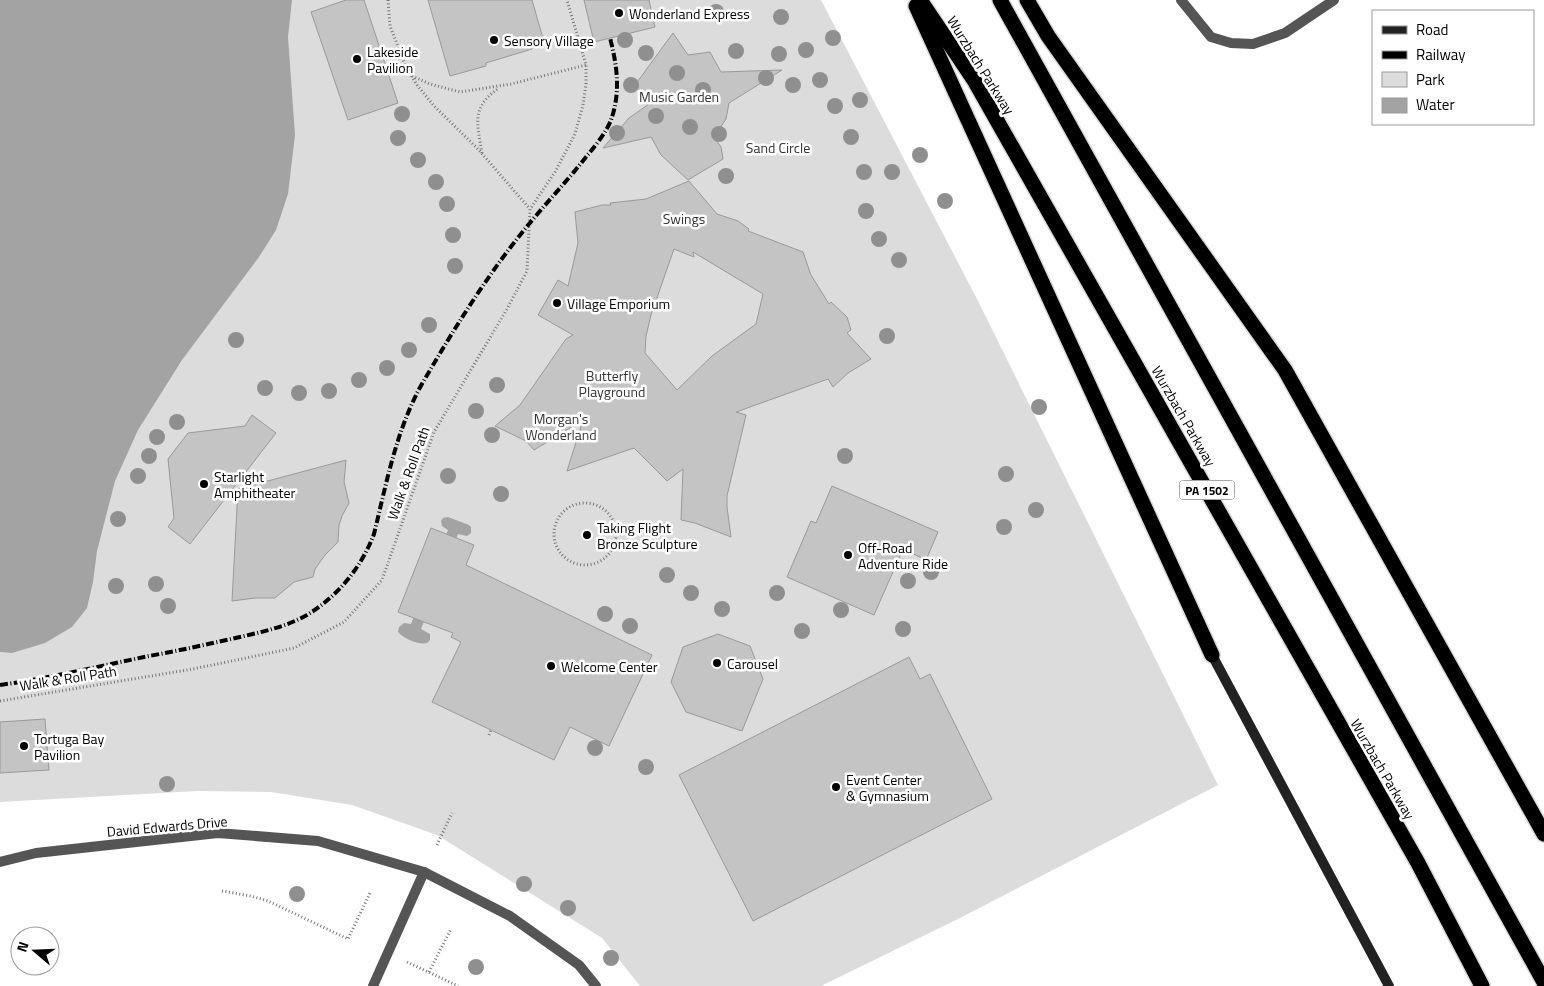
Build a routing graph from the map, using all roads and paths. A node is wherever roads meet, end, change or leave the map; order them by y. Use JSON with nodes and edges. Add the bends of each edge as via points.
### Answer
{"nodes":[{"id":1,"x":388,"y":0,"type":"edge"},
{"id":2,"x":567,"y":0,"type":"edge"},
{"id":3,"x":913,"y":0,"type":"edge"},
{"id":4,"x":920,"y":0,"type":"edge"},
{"id":5,"x":1000,"y":0,"type":"edge"},
{"id":6,"x":1027,"y":0,"type":"edge"},
{"id":7,"x":1181,"y":0,"type":"edge"},
{"id":8,"x":1334,"y":0,"type":"edge"},
{"id":9,"x":586,"y":66,"type":"junction"},
{"id":10,"x":411,"y":76,"type":"junction"},
{"id":11,"x":501,"y":86,"type":"junction"},
{"id":12,"x":482,"y":154,"type":"junction"},
{"id":13,"x":530,"y":210,"type":"junction"},
{"id":14,"x":574,"y":505,"type":"joint"},
{"id":15,"x":1212,"y":655,"type":"joint"},
{"id":16,"x":0,"y":701,"type":"edge"},
{"id":17,"x":491,"y":730,"type":"dead end"},
{"id":18,"x":489,"y":735,"type":"dead end"},
{"id":19,"x":452,"y":813,"type":"dead end"},
{"id":20,"x":1544,"y":834,"type":"edge"},
{"id":21,"x":437,"y":844,"type":"dead end"},
{"id":22,"x":0,"y":862,"type":"edge"},
{"id":23,"x":424,"y":872,"type":"junction"},
{"id":24,"x":222,"y":891,"type":"dead end"},
{"id":25,"x":370,"y":893,"type":"dead end"},
{"id":26,"x":451,"y":929,"type":"dead end"},
{"id":27,"x":388,"y":953,"type":"junction"},
{"id":28,"x":429,"y":972,"type":"junction"},
{"id":29,"x":1544,"y":982,"type":"edge"},
{"id":30,"x":373,"y":986,"type":"edge"},
{"id":31,"x":458,"y":986,"type":"edge"},
{"id":32,"x":596,"y":986,"type":"edge"},
{"id":33,"x":1389,"y":986,"type":"edge"},
{"id":34,"x":1482,"y":986,"type":"edge"}],
"edges":[{"from":1,"to":10,"type":"path","via":[[390,26]]},
{"from":2,"to":9,"type":"path"},
{"from":3,"to":15,"type":"highway"},
{"from":4,"to":34,"type":"highway","name":"Wurzbach Parkway","number":"PA 1502","via":[[979,88],[1418,863]]},
{"from":5,"to":29,"type":"highway"},
{"from":6,"to":20,"type":"highway","via":[[1048,36],[1285,370]]},
{"from":7,"to":8,"type":"street","via":[[1211,37],[1231,43],[1253,44],[1284,33]]},
{"from":9,"to":11,"type":"path"},
{"from":9,"to":13,"type":"path","via":[[583,105],[575,134]]},
{"from":10,"to":11,"type":"path","via":[[460,92]]},
{"from":10,"to":12,"type":"path","via":[[434,106]]},
{"from":11,"to":12,"type":"path","via":[[483,100],[479,110]]},
{"from":12,"to":13,"type":"path"},
{"from":13,"to":16,"type":"path","name":"Walk & Roll Path","via":[[527,271],[434,432],[382,580],[344,622],[294,648],[193,669]]},
{"from":14,"to":14,"type":"path","via":[[565,510],[554,529],[557,548],[571,562],[580,565],[599,562],[615,544],[616,527],[612,517],[591,503]]},
{"from":15,"to":33,"type":"main road"},
{"from":17,"to":18,"type":"path"},
{"from":19,"to":21,"type":"path"},
{"from":22,"to":23,"type":"street","name":"David Edwards Drive","via":[[36,853],[218,832],[318,841]]},
{"from":23,"to":27,"type":"street"},
{"from":23,"to":32,"type":"street","name":"David Edwards Drive","via":[[510,916],[580,965]]},
{"from":24,"to":25,"type":"path","via":[[268,901],[348,939]]},
{"from":26,"to":28,"type":"path"},
{"from":27,"to":28,"type":"path"},
{"from":27,"to":30,"type":"street"},
{"from":28,"to":31,"type":"path"}]}
